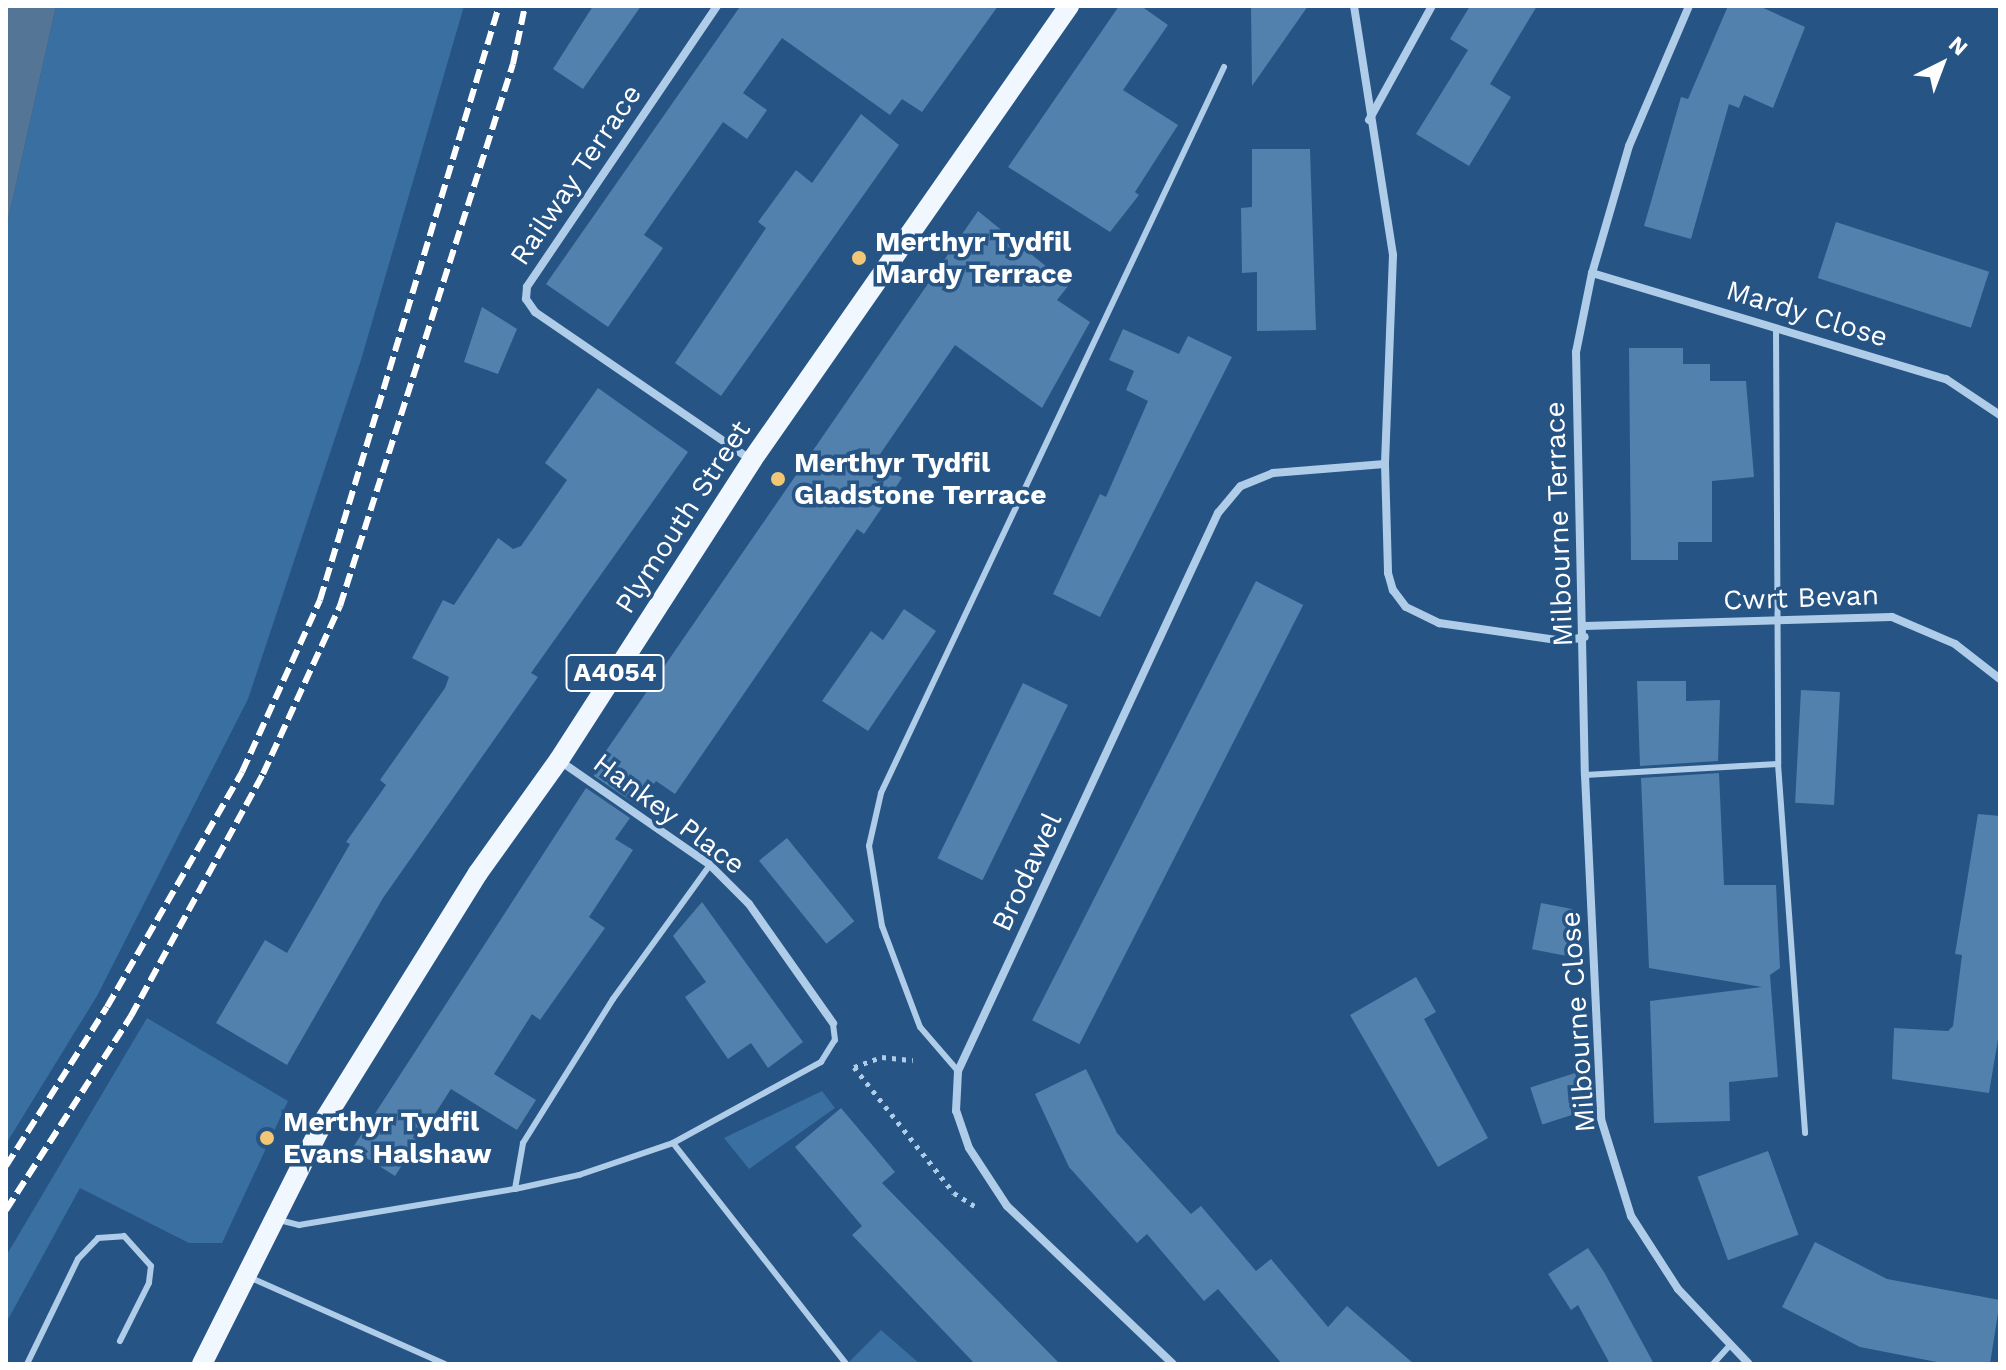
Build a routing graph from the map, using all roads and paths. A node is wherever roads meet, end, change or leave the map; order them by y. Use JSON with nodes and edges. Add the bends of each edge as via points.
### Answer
{"nodes":[{"id":1,"x":717,"y":6,"type":"edge"},
{"id":2,"x":1069,"y":6,"type":"edge"},
{"id":3,"x":1354,"y":6,"type":"edge"},
{"id":4,"x":1432,"y":6,"type":"edge"},
{"id":5,"x":1689,"y":6,"type":"edge"},
{"id":6,"x":1224,"y":67,"type":"dead end"},
{"id":7,"x":1369,"y":120,"type":"junction"},
{"id":8,"x":1592,"y":273,"type":"junction"},
{"id":9,"x":1776,"y":328,"type":"junction"},
{"id":10,"x":2000,"y":415,"type":"edge"},
{"id":11,"x":752,"y":460,"type":"junction"},
{"id":12,"x":1385,"y":464,"type":"junction"},
{"id":13,"x":1777,"y":620,"type":"junction"},
{"id":14,"x":1585,"y":626,"type":"junction"},
{"id":15,"x":1585,"y":637,"type":"junction"},
{"id":16,"x":2000,"y":679,"type":"edge"},
{"id":17,"x":559,"y":760,"type":"junction"},
{"id":18,"x":1778,"y":764,"type":"junction"},
{"id":19,"x":1585,"y":775,"type":"junction"},
{"id":20,"x":710,"y":865,"type":"junction"},
{"id":21,"x":833,"y":1023,"type":"joint"},
{"id":22,"x":854,"y":1067,"type":"junction"},
{"id":23,"x":809,"y":1071,"type":"junction"},
{"id":24,"x":958,"y":1071,"type":"junction"},
{"id":25,"x":1805,"y":1133,"type":"dead end"},
{"id":26,"x":673,"y":1143,"type":"junction"},
{"id":27,"x":515,"y":1189,"type":"junction"},
{"id":28,"x":1007,"y":1206,"type":"junction"},
{"id":29,"x":272,"y":1218,"type":"junction"},
{"id":30,"x":244,"y":1275,"type":"junction"},
{"id":31,"x":120,"y":1341,"type":"dead end"},
{"id":32,"x":1729,"y":1346,"type":"junction"},
{"id":33,"x":27,"y":1364,"type":"edge"},
{"id":34,"x":202,"y":1364,"type":"edge"},
{"id":35,"x":445,"y":1364,"type":"edge"},
{"id":36,"x":846,"y":1364,"type":"edge"},
{"id":37,"x":1173,"y":1364,"type":"edge"},
{"id":38,"x":1713,"y":1364,"type":"edge"},
{"id":39,"x":1749,"y":1364,"type":"edge"}],
"edges":[{"from":1,"to":11,"type":"street","name":"Railway Terrace","via":[[527,287],[526,299],[535,312]]},
{"from":2,"to":11,"type":"main road","name":"Plymouth Street","number":"A4054"},
{"from":3,"to":7,"type":"street"},
{"from":4,"to":7,"type":"street"},
{"from":5,"to":8,"type":"street","name":"Milbourne Terrace","via":[[1629,146]]},
{"from":6,"to":24,"type":"lane","via":[[881,793],[869,846],[882,926],[920,1027]]},
{"from":7,"to":12,"type":"street","via":[[1393,255]]},
{"from":8,"to":9,"type":"street","name":"Mardy Close"},
{"from":8,"to":14,"type":"street","name":"Milbourne Terrace","via":[[1576,352]]},
{"from":9,"to":10,"type":"street","name":"Mardy Close","via":[[1946,379]]},
{"from":9,"to":13,"type":"lane"},
{"from":11,"to":17,"type":"main road","name":"Plymouth Street","number":"A4054"},
{"from":12,"to":15,"type":"street","via":[[1388,573],[1406,607],[1439,623],[1564,641]]},
{"from":12,"to":24,"type":"street","name":"Brodawel","via":[[1273,473],[1241,486],[1218,513]]},
{"from":13,"to":14,"type":"street","name":"Cwrt Bevan"},
{"from":13,"to":16,"type":"street","name":"Cwrt Bevan","via":[[1892,617],[1955,644]]},
{"from":13,"to":18,"type":"lane"},
{"from":14,"to":15,"type":"street","name":"Milbourne Terrace"},
{"from":15,"to":19,"type":"street","name":"Milbourne Terrace"},
{"from":17,"to":20,"type":"street","name":"Hankey Place"},
{"from":17,"to":29,"type":"main road","name":"Plymouth Street","number":"A4054","via":[[478,873],[323,1122]]},
{"from":18,"to":19,"type":"lane"},
{"from":18,"to":25,"type":"lane"},
{"from":19,"to":32,"type":"street","name":"Milbourne Close","via":[[1601,1119],[1631,1216],[1678,1289]]},
{"from":20,"to":21,"type":"street","name":"Hankey Place","via":[[749,904]]},
{"from":20,"to":27,"type":"lane","via":[[613,999],[523,1143]]},
{"from":21,"to":23,"type":"lane","via":[[831,1053]]},
{"from":22,"to":23,"type":"path","via":[[819,1081]]},
{"from":22,"to":24,"type":"path","via":[[882,1057]]},
{"from":22,"to":28,"type":"path","via":[[964,1203]]},
{"from":23,"to":26,"type":"lane"},
{"from":24,"to":28,"type":"street","name":"Brodawel","via":[[956,1111],[969,1148]]},
{"from":26,"to":27,"type":"lane","via":[[579,1175]]},
{"from":26,"to":36,"type":"lane"},
{"from":27,"to":29,"type":"lane","via":[[299,1225]]},
{"from":28,"to":37,"type":"street","name":"Brodawel"},
{"from":29,"to":30,"type":"main road","name":"Plymouth Street","number":"A4054"},
{"from":30,"to":34,"type":"main road","name":"Plymouth Street","number":"A4054"},
{"from":30,"to":35,"type":"lane"},
{"from":31,"to":33,"type":"lane","via":[[149,1283],[151,1266],[124,1236],[98,1238],[78,1259]]},
{"from":32,"to":38,"type":"lane"},
{"from":32,"to":39,"type":"street","name":"Milbourne Close"}]}
